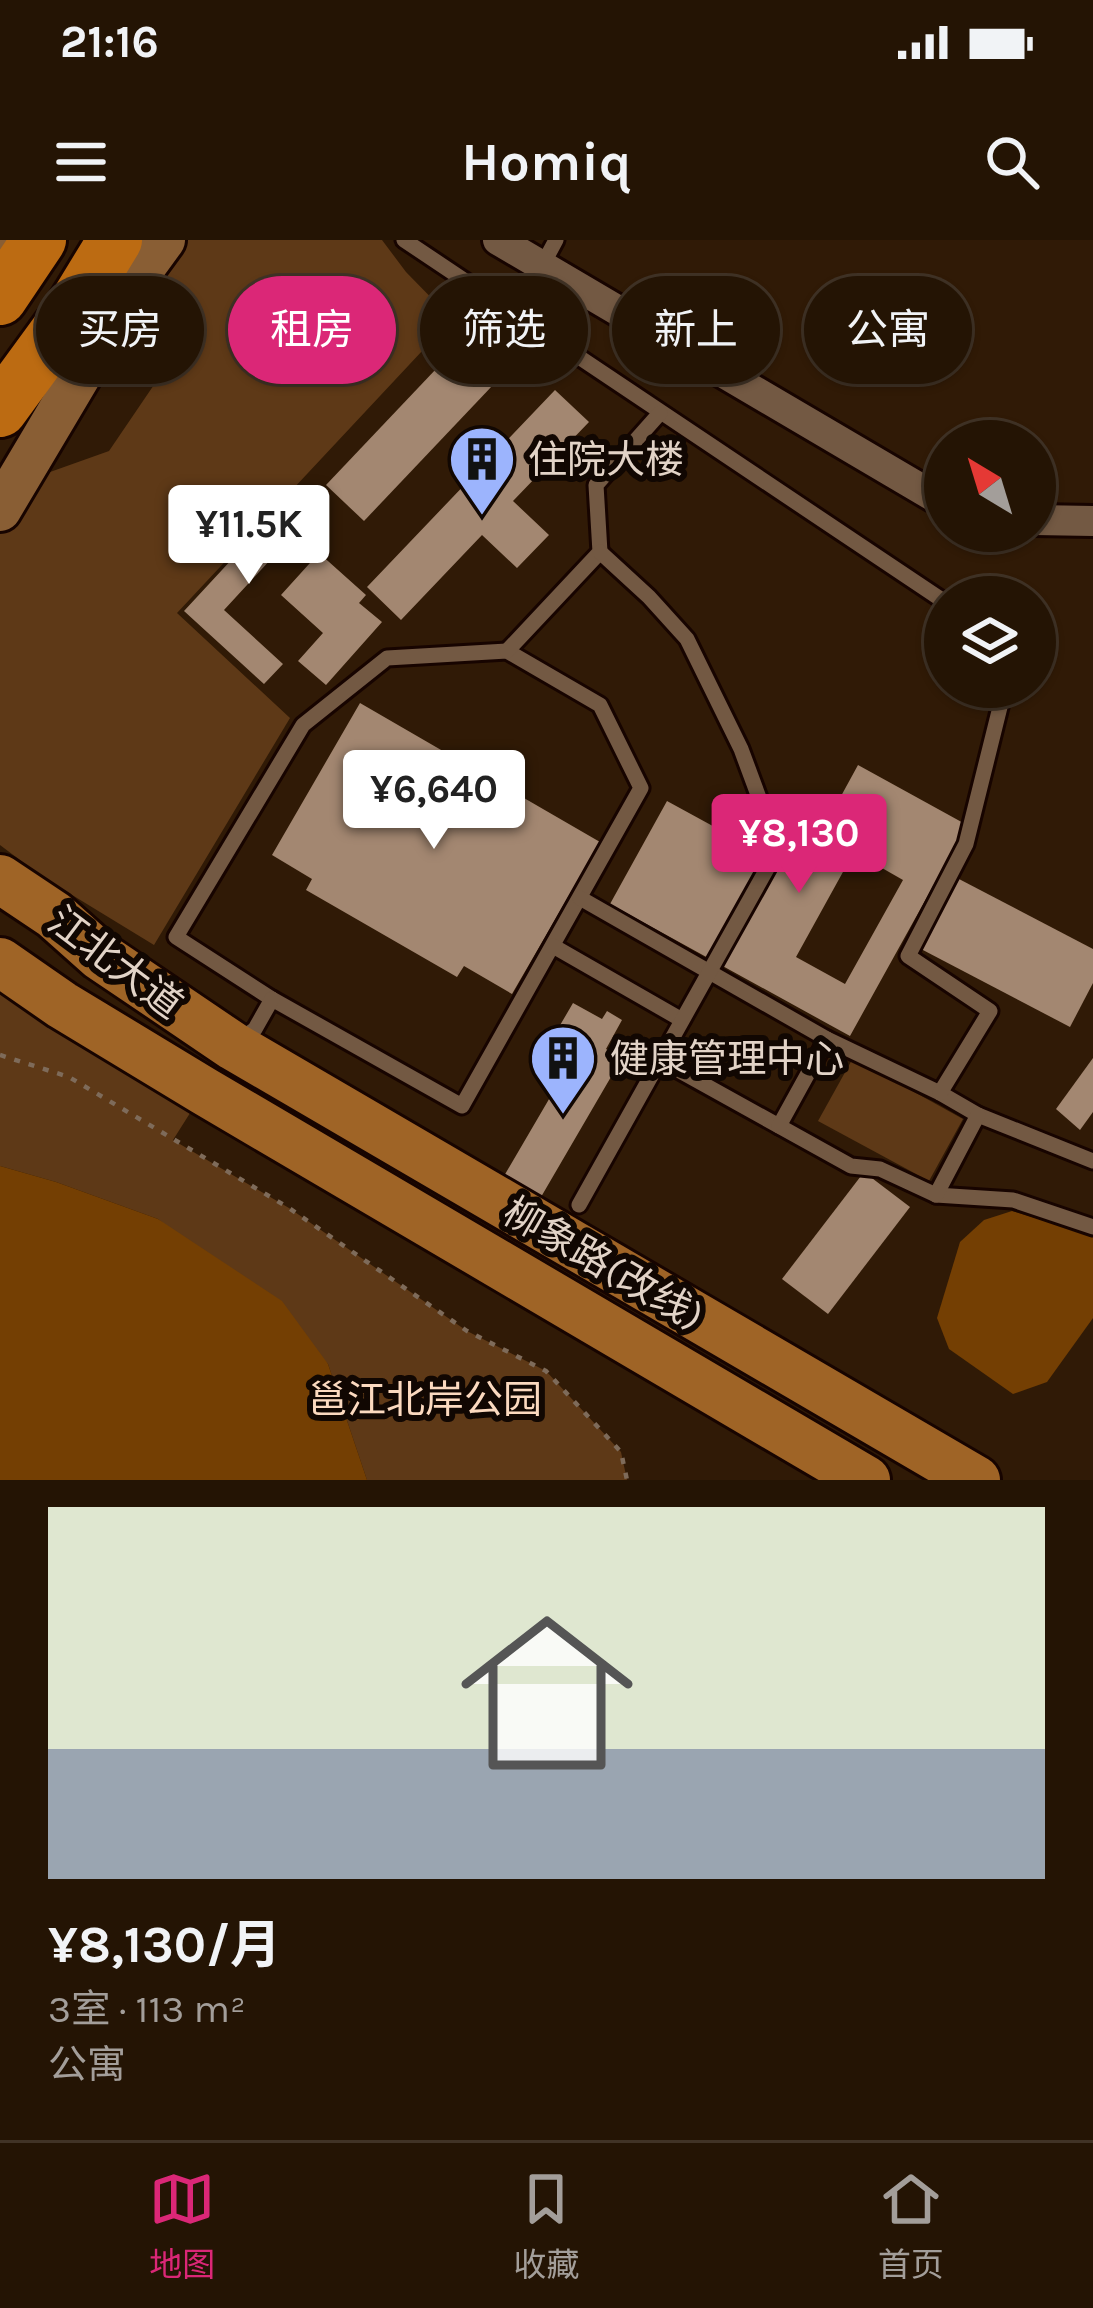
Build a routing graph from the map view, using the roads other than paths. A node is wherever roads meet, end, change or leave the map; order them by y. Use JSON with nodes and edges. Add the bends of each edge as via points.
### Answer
{"nodes":[{"id":1,"x":39,"y":240,"type":"edge"},
{"id":2,"x":116,"y":240,"type":"edge"},
{"id":3,"x":136,"y":240,"type":"edge"},
{"id":4,"x":164,"y":240,"type":"edge"},
{"id":5,"x":404,"y":240,"type":"edge"},
{"id":6,"x":498,"y":240,"type":"edge"},
{"id":7,"x":549,"y":253,"type":"edge"},
{"id":8,"x":0,"y":298,"type":"edge"},
{"id":9,"x":0,"y":410,"type":"edge"},
{"id":10,"x":661,"y":413,"type":"junction"},
{"id":11,"x":0,"y":443,"type":"edge"},
{"id":12,"x":924,"y":490,"type":"edge"},
{"id":13,"x":0,"y":510,"type":"edge"},
{"id":14,"x":1056,"y":520,"type":"edge"},
{"id":15,"x":1093,"y":521,"type":"edge"},
{"id":16,"x":600,"y":552,"type":"junction"},
{"id":17,"x":924,"y":588,"type":"edge"},
{"id":18,"x":507,"y":651,"type":"junction"},
{"id":19,"x":1000,"y":708,"type":"edge"},
{"id":20,"x":0,"y":880,"type":"edge"},
{"id":21,"x":580,"y":898,"type":"junction"},
{"id":22,"x":553,"y":946,"type":"junction"},
{"id":23,"x":100,"y":956,"type":"junction"},
{"id":24,"x":0,"y":962,"type":"edge"},
{"id":25,"x":709,"y":972,"type":"junction"},
{"id":26,"x":272,"y":999,"type":"junction"},
{"id":27,"x":62,"y":1005,"type":"junction"},
{"id":28,"x":682,"y":1020,"type":"junction"},
{"id":29,"x":827,"y":1039,"type":"junction"},
{"id":30,"x":232,"y":1046,"type":"junction"},
{"id":31,"x":660,"y":1060,"type":"junction"},
{"id":32,"x":204,"y":1091,"type":"joint"},
{"id":33,"x":940,"y":1093,"type":"junction"},
{"id":34,"x":346,"y":1112,"type":"junction"},
{"id":35,"x":978,"y":1115,"type":"junction"},
{"id":36,"x":779,"y":1126,"type":"junction"},
{"id":37,"x":318,"y":1156,"type":"junction"},
{"id":38,"x":1093,"y":1161,"type":"edge"},
{"id":39,"x":936,"y":1196,"type":"junction"},
{"id":40,"x":579,"y":1204,"type":"dead end"},
{"id":41,"x":1093,"y":1227,"type":"edge"},
{"id":42,"x":866,"y":1480,"type":"edge"},
{"id":43,"x":976,"y":1480,"type":"edge"}],
"edges":[{"from":1,"to":8,"type":"highway"},
{"from":2,"to":9,"type":"highway"},
{"from":3,"to":11,"type":"main road"},
{"from":4,"to":13,"type":"main road"},
{"from":5,"to":10,"type":"lane"},
{"from":6,"to":7,"type":"street"},
{"from":7,"to":12,"type":"street"},
{"from":10,"to":16,"type":"lane","via":[[596,484]]},
{"from":10,"to":17,"type":"lane"},
{"from":14,"to":15,"type":"street"},
{"from":16,"to":18,"type":"lane"},
{"from":16,"to":25,"type":"lane","via":[[687,639],[778,849]]},
{"from":18,"to":21,"type":"lane","via":[[600,705],[641,788]]},
{"from":18,"to":26,"type":"lane","via":[[386,658],[304,724],[176,937]]},
{"from":19,"to":33,"type":"lane","via":[[966,844],[908,956],[990,1011]]},
{"from":20,"to":23,"type":"main road","name":"江北大道"},
{"from":21,"to":22,"type":"lane"},
{"from":21,"to":25,"type":"lane"},
{"from":22,"to":26,"type":"lane","via":[[462,1106]]},
{"from":22,"to":28,"type":"lane"},
{"from":23,"to":27,"type":"main road","via":[[94,997]]},
{"from":23,"to":30,"type":"main road","name":"江北大道"},
{"from":24,"to":27,"type":"main road","name":"江北大道"},
{"from":25,"to":28,"type":"lane"},
{"from":25,"to":29,"type":"lane"},
{"from":26,"to":30,"type":"lane","via":[[255,1029]]},
{"from":27,"to":32,"type":"main road","name":"江北大道"},
{"from":28,"to":31,"type":"lane"},
{"from":29,"to":33,"type":"lane"},
{"from":29,"to":36,"type":"lane"},
{"from":30,"to":34,"type":"main road","name":"柳象路(改线)"},
{"from":31,"to":36,"type":"lane"},
{"from":31,"to":40,"type":"lane"},
{"from":32,"to":37,"type":"main road","name":"柳象路(改线)"},
{"from":33,"to":35,"type":"lane"},
{"from":34,"to":37,"type":"street"},
{"from":34,"to":43,"type":"main road","name":"柳象路(改线)"},
{"from":35,"to":38,"type":"lane"},
{"from":35,"to":39,"type":"lane"},
{"from":36,"to":39,"type":"lane","via":[[851,1166],[880,1169]]},
{"from":37,"to":42,"type":"main road","name":"柳象路(改线)"},
{"from":39,"to":41,"type":"lane","via":[[1013,1200]]}]}
